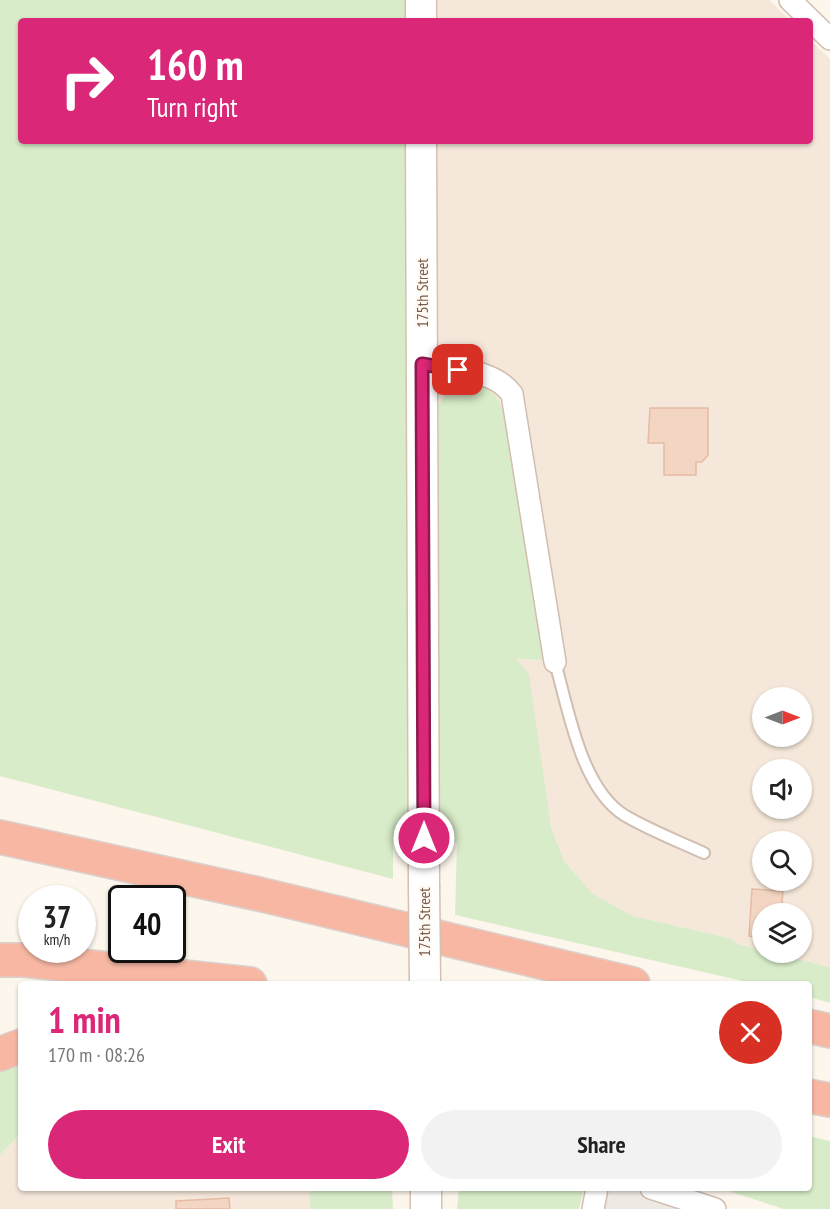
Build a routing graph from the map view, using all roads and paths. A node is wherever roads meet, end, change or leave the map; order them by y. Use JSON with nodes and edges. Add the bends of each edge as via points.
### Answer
{"nodes":[{"id":1,"x":421,"y":0,"type":"edge"},
{"id":2,"x":790,"y":0,"type":"edge"},
{"id":3,"x":421,"y":18,"type":"edge"},
{"id":4,"x":808,"y":18,"type":"edge"},
{"id":5,"x":813,"y":22,"type":"edge"},
{"id":6,"x":830,"y":39,"type":"edge"},
{"id":7,"x":421,"y":144,"type":"edge"},
{"id":8,"x":422,"y":364,"type":"junction"},
{"id":9,"x":555,"y":662,"type":"joint"},
{"id":10,"x":0,"y":837,"type":"edge"},
{"id":11,"x":704,"y":853,"type":"dead end"},
{"id":12,"x":0,"y":960,"type":"edge"},
{"id":13,"x":222,"y":981,"type":"edge"},
{"id":14,"x":425,"y":981,"type":"edge"},
{"id":15,"x":621,"y":981,"type":"edge"},
{"id":16,"x":812,"y":1027,"type":"edge"},
{"id":17,"x":830,"y":1031,"type":"edge"},
{"id":18,"x":18,"y":1047,"type":"edge"},
{"id":19,"x":0,"y":1053,"type":"edge"},
{"id":20,"x":812,"y":1097,"type":"edge"},
{"id":21,"x":812,"y":1101,"type":"edge"},
{"id":22,"x":830,"y":1101,"type":"edge"},
{"id":23,"x":426,"y":1191,"type":"edge"},
{"id":24,"x":596,"y":1191,"type":"edge"},
{"id":25,"x":660,"y":1191,"type":"edge"},
{"id":26,"x":426,"y":1209,"type":"edge"},
{"id":27,"x":593,"y":1209,"type":"edge"},
{"id":28,"x":715,"y":1209,"type":"edge"}],
"edges":[{"from":1,"to":3,"type":"street"},
{"from":2,"to":4,"type":"street"},
{"from":5,"to":6,"type":"street"},
{"from":7,"to":8,"type":"street","name":"175th Street"},
{"from":8,"to":9,"type":"street","via":[[493,377],[512,394]]},
{"from":8,"to":14,"type":"street","name":"175th Street","bridge":true},
{"from":9,"to":11,"type":"lane","via":[[577,740],[597,789],[623,814]]},
{"from":10,"to":15,"type":"highway"},
{"from":12,"to":13,"type":"highway"},
{"from":16,"to":17,"type":"highway"},
{"from":18,"to":19,"type":"highway"},
{"from":20,"to":22,"type":"highway"},
{"from":21,"to":22,"type":"highway"},
{"from":23,"to":26,"type":"street"},
{"from":24,"to":27,"type":"street"},
{"from":25,"to":28,"type":"street"}]}
